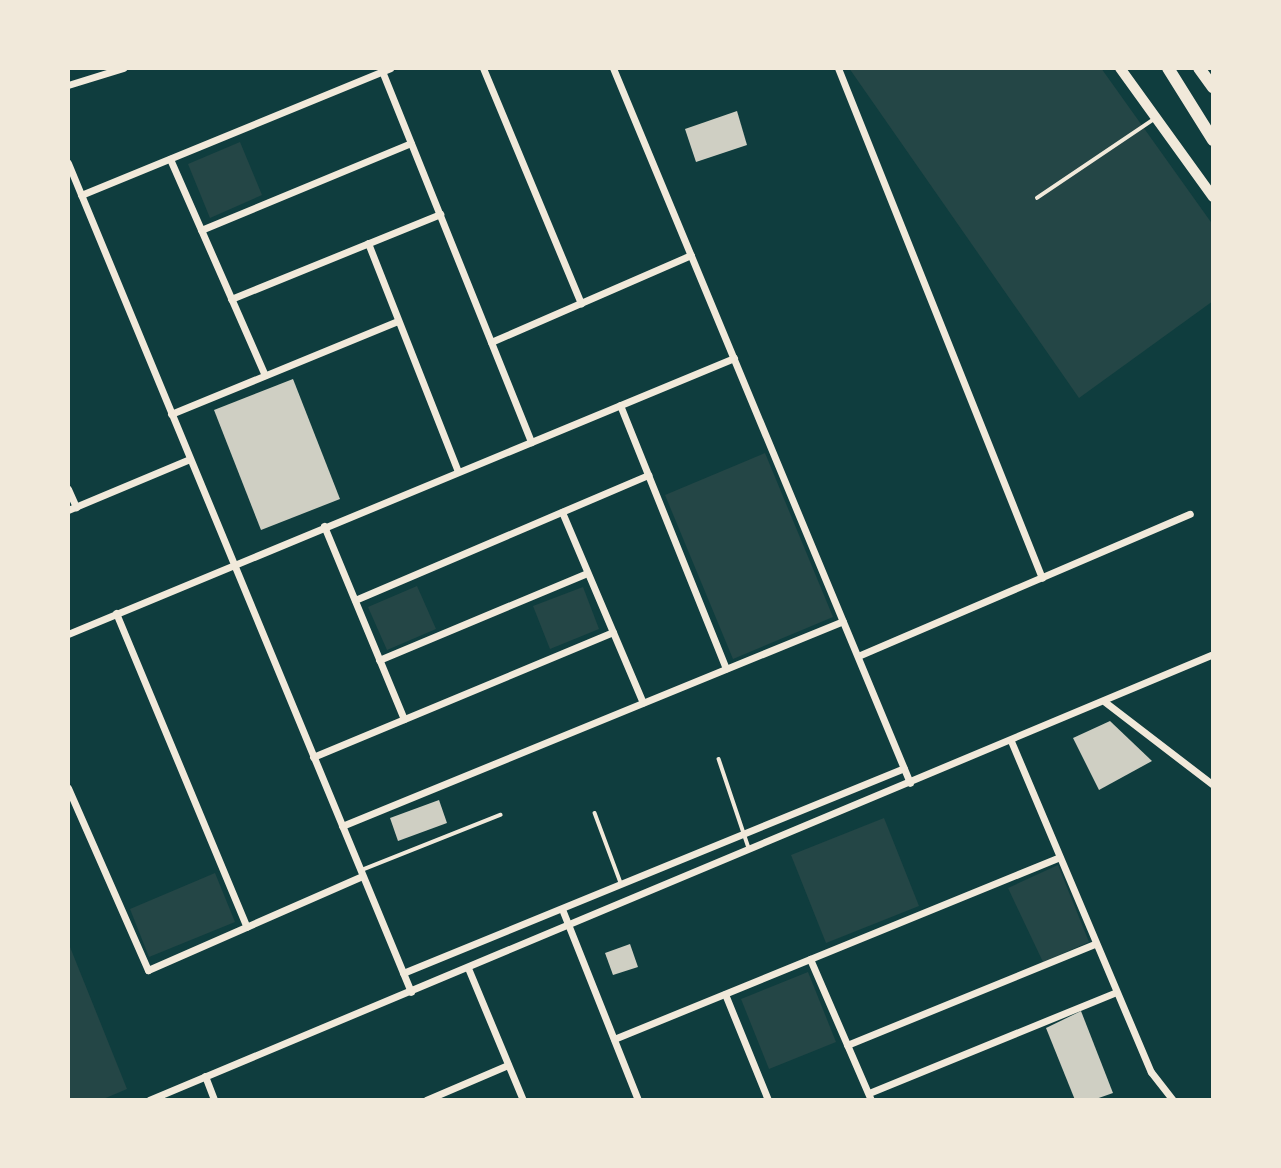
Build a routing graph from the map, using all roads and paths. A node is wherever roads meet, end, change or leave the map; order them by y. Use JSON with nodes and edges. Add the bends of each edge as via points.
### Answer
{"nodes":[{"id":1,"x":123,"y":68,"type":"edge"},
{"id":2,"x":483,"y":68,"type":"edge"},
{"id":3,"x":613,"y":68,"type":"edge"},
{"id":4,"x":838,"y":68,"type":"edge"},
{"id":5,"x":1120,"y":68,"type":"edge"},
{"id":6,"x":1168,"y":68,"type":"edge"},
{"id":7,"x":1199,"y":68,"type":"edge"},
{"id":8,"x":386,"y":70,"type":"edge"},
{"id":9,"x":68,"y":85,"type":"edge"},
{"id":10,"x":1213,"y":87,"type":"edge"},
{"id":11,"x":1156,"y":118,"type":"junction"},
{"id":12,"x":1213,"y":140,"type":"edge"},
{"id":13,"x":411,"y":144,"type":"junction"},
{"id":14,"x":170,"y":159,"type":"junction"},
{"id":15,"x":68,"y":163,"type":"edge"},
{"id":16,"x":81,"y":195,"type":"junction"},
{"id":17,"x":1213,"y":197,"type":"edge"},
{"id":18,"x":1037,"y":198,"type":"dead end"},
{"id":19,"x":440,"y":214,"type":"junction"},
{"id":20,"x":201,"y":230,"type":"junction"},
{"id":21,"x":368,"y":243,"type":"junction"},
{"id":22,"x":691,"y":255,"type":"junction"},
{"id":23,"x":231,"y":299,"type":"junction"},
{"id":24,"x":581,"y":303,"type":"junction"},
{"id":25,"x":398,"y":321,"type":"junction"},
{"id":26,"x":491,"y":342,"type":"junction"},
{"id":27,"x":734,"y":358,"type":"junction"},
{"id":28,"x":265,"y":375,"type":"junction"},
{"id":29,"x":620,"y":405,"type":"junction"},
{"id":30,"x":171,"y":414,"type":"junction"},
{"id":31,"x":531,"y":442,"type":"junction"},
{"id":32,"x":190,"y":458,"type":"junction"},
{"id":33,"x":458,"y":471,"type":"junction"},
{"id":34,"x":648,"y":475,"type":"junction"},
{"id":35,"x":68,"y":489,"type":"edge"},
{"id":36,"x":72,"y":509,"type":"edge"},
{"id":37,"x":562,"y":512,"type":"junction"},
{"id":38,"x":1190,"y":514,"type":"dead end"},
{"id":39,"x":324,"y":526,"type":"junction"},
{"id":40,"x":235,"y":564,"type":"junction"},
{"id":41,"x":587,"y":573,"type":"junction"},
{"id":42,"x":1042,"y":578,"type":"junction"},
{"id":43,"x":355,"y":600,"type":"junction"},
{"id":44,"x":116,"y":614,"type":"junction"},
{"id":45,"x":843,"y":621,"type":"junction"},
{"id":46,"x":612,"y":632,"type":"junction"},
{"id":47,"x":68,"y":634,"type":"edge"},
{"id":48,"x":1213,"y":654,"type":"edge"},
{"id":49,"x":858,"y":656,"type":"junction"},
{"id":50,"x":380,"y":660,"type":"junction"},
{"id":51,"x":726,"y":669,"type":"junction"},
{"id":52,"x":1105,"y":702,"type":"junction"},
{"id":53,"x":643,"y":703,"type":"junction"},
{"id":54,"x":404,"y":719,"type":"junction"},
{"id":55,"x":1010,"y":741,"type":"junction"},
{"id":56,"x":313,"y":757,"type":"junction"},
{"id":57,"x":719,"y":759,"type":"dead end"},
{"id":58,"x":904,"y":768,"type":"junction"},
{"id":59,"x":910,"y":783,"type":"junction"},
{"id":60,"x":1213,"y":785,"type":"edge"},
{"id":61,"x":68,"y":788,"type":"edge"},
{"id":62,"x":595,"y":813,"type":"dead end"},
{"id":63,"x":500,"y":815,"type":"dead end"},
{"id":64,"x":342,"y":826,"type":"junction"},
{"id":65,"x":744,"y":834,"type":"junction"},
{"id":66,"x":750,"y":850,"type":"junction"},
{"id":67,"x":1059,"y":858,"type":"junction"},
{"id":68,"x":361,"y":873,"type":"junction"},
{"id":69,"x":622,"y":885,"type":"junction"},
{"id":70,"x":562,"y":909,"type":"junction"},
{"id":71,"x":247,"y":926,"type":"junction"},
{"id":72,"x":569,"y":927,"type":"junction"},
{"id":73,"x":1095,"y":944,"type":"junction"},
{"id":74,"x":810,"y":959,"type":"junction"},
{"id":75,"x":468,"y":968,"type":"junction"},
{"id":76,"x":403,"y":974,"type":"junction"},
{"id":77,"x":411,"y":992,"type":"junction"},
{"id":78,"x":1116,"y":992,"type":"junction"},
{"id":79,"x":725,"y":994,"type":"junction"},
{"id":80,"x":614,"y":1039,"type":"junction"},
{"id":81,"x":847,"y":1045,"type":"junction"},
{"id":82,"x":508,"y":1065,"type":"junction"},
{"id":83,"x":205,"y":1076,"type":"junction"},
{"id":84,"x":870,"y":1096,"type":"edge"},
{"id":85,"x":438,"y":1098,"type":"edge"},
{"id":86,"x":149,"y":1100,"type":"edge"},
{"id":87,"x":214,"y":1100,"type":"edge"},
{"id":88,"x":426,"y":1100,"type":"edge"},
{"id":89,"x":523,"y":1100,"type":"edge"},
{"id":90,"x":638,"y":1100,"type":"edge"},
{"id":91,"x":768,"y":1100,"type":"edge"},
{"id":92,"x":1173,"y":1100,"type":"edge"}],
"edges":[{"from":1,"to":9,"type":"street"},
{"from":2,"to":24,"type":"street"},
{"from":3,"to":22,"type":"street"},
{"from":4,"to":42,"type":"street"},
{"from":5,"to":11,"type":"highway"},
{"from":6,"to":12,"type":"highway"},
{"from":7,"to":10,"type":"highway"},
{"from":8,"to":13,"type":"street"},
{"from":8,"to":14,"type":"street"},
{"from":11,"to":17,"type":"highway"},
{"from":11,"to":18,"type":"lane"},
{"from":13,"to":19,"type":"street"},
{"from":13,"to":20,"type":"street"},
{"from":14,"to":16,"type":"street"},
{"from":14,"to":20,"type":"street"},
{"from":15,"to":16,"type":"street"},
{"from":16,"to":30,"type":"street"},
{"from":19,"to":21,"type":"street"},
{"from":19,"to":26,"type":"street"},
{"from":20,"to":23,"type":"street"},
{"from":21,"to":23,"type":"street"},
{"from":21,"to":25,"type":"street"},
{"from":22,"to":24,"type":"street"},
{"from":22,"to":27,"type":"street"},
{"from":23,"to":28,"type":"street"},
{"from":24,"to":26,"type":"street"},
{"from":25,"to":28,"type":"street"},
{"from":25,"to":33,"type":"street"},
{"from":26,"to":31,"type":"street"},
{"from":27,"to":29,"type":"street"},
{"from":27,"to":45,"type":"street"},
{"from":28,"to":30,"type":"street"},
{"from":29,"to":31,"type":"street"},
{"from":29,"to":34,"type":"street"},
{"from":30,"to":32,"type":"street"},
{"from":31,"to":33,"type":"street"},
{"from":32,"to":36,"type":"street"},
{"from":32,"to":40,"type":"street"},
{"from":33,"to":39,"type":"street"},
{"from":34,"to":37,"type":"street"},
{"from":34,"to":51,"type":"street"},
{"from":35,"to":36,"type":"street"},
{"from":37,"to":41,"type":"street"},
{"from":37,"to":43,"type":"street"},
{"from":38,"to":42,"type":"street"},
{"from":39,"to":40,"type":"street"},
{"from":39,"to":43,"type":"street"},
{"from":40,"to":44,"type":"street"},
{"from":40,"to":56,"type":"street"},
{"from":41,"to":46,"type":"street"},
{"from":41,"to":50,"type":"street"},
{"from":42,"to":49,"type":"street"},
{"from":43,"to":50,"type":"street"},
{"from":44,"to":47,"type":"street"},
{"from":44,"to":71,"type":"street"},
{"from":45,"to":49,"type":"street"},
{"from":45,"to":51,"type":"street"},
{"from":46,"to":53,"type":"street"},
{"from":46,"to":54,"type":"street"},
{"from":48,"to":52,"type":"street"},
{"from":49,"to":58,"type":"street"},
{"from":50,"to":54,"type":"street"},
{"from":51,"to":53,"type":"street"},
{"from":52,"to":55,"type":"street"},
{"from":52,"to":60,"type":"street"},
{"from":53,"to":64,"type":"street"},
{"from":54,"to":56,"type":"street"},
{"from":55,"to":59,"type":"street"},
{"from":55,"to":67,"type":"street"},
{"from":56,"to":64,"type":"street"},
{"from":57,"to":65,"type":"lane"},
{"from":58,"to":59,"type":"street"},
{"from":58,"to":65,"type":"street"},
{"from":59,"to":66,"type":"street"},
{"from":61,"to":71,"type":"street","via":[[144,968]]},
{"from":62,"to":69,"type":"lane"},
{"from":63,"to":68,"type":"lane"},
{"from":64,"to":68,"type":"street"},
{"from":65,"to":66,"type":"lane"},
{"from":65,"to":69,"type":"street"},
{"from":66,"to":72,"type":"street"},
{"from":67,"to":73,"type":"street"},
{"from":67,"to":74,"type":"street"},
{"from":68,"to":71,"type":"street"},
{"from":68,"to":76,"type":"street"},
{"from":69,"to":70,"type":"street"},
{"from":70,"to":72,"type":"street"},
{"from":70,"to":76,"type":"street"},
{"from":72,"to":75,"type":"street"},
{"from":72,"to":80,"type":"street"},
{"from":73,"to":78,"type":"street"},
{"from":73,"to":81,"type":"street"},
{"from":74,"to":79,"type":"street"},
{"from":74,"to":81,"type":"street"},
{"from":75,"to":77,"type":"street"},
{"from":75,"to":82,"type":"street"},
{"from":76,"to":77,"type":"street"},
{"from":77,"to":83,"type":"street"},
{"from":78,"to":84,"type":"street"},
{"from":78,"to":92,"type":"street","via":[[1157,1082]]},
{"from":79,"to":80,"type":"street"},
{"from":79,"to":91,"type":"street"},
{"from":80,"to":90,"type":"street"},
{"from":81,"to":84,"type":"street"},
{"from":82,"to":85,"type":"street"},
{"from":82,"to":89,"type":"street"},
{"from":83,"to":86,"type":"street"},
{"from":83,"to":87,"type":"street"},
{"from":85,"to":88,"type":"street"}]}
